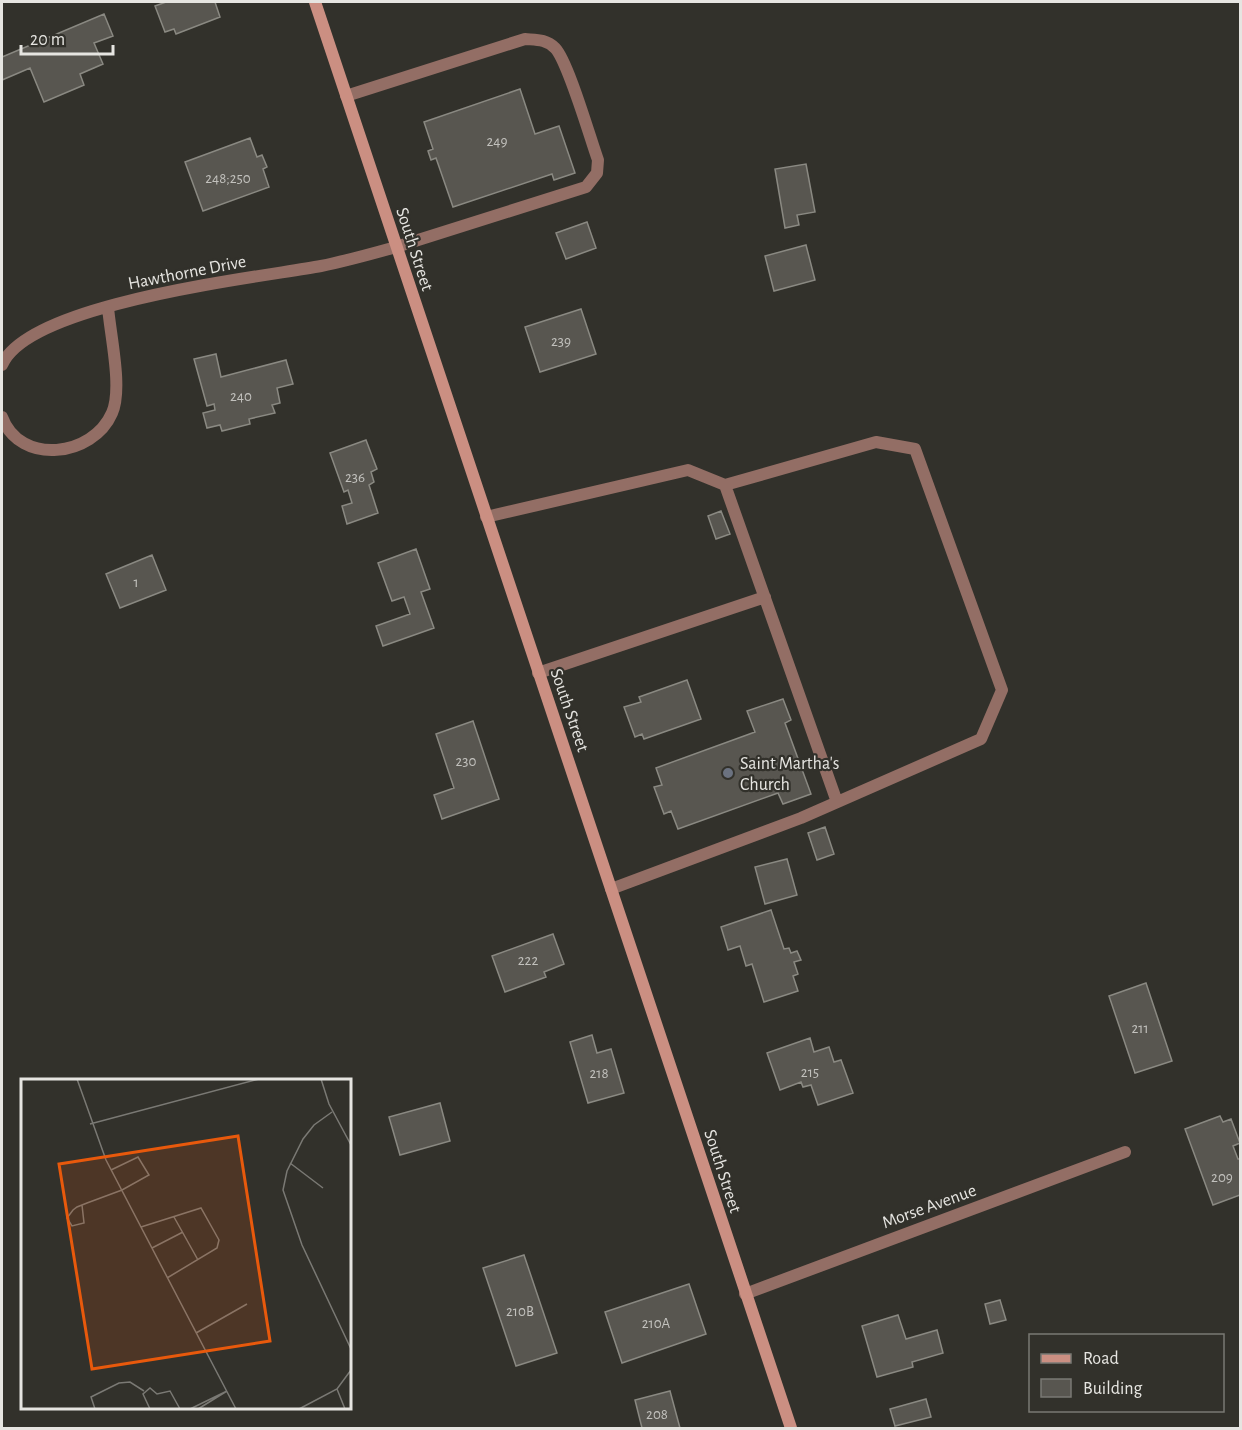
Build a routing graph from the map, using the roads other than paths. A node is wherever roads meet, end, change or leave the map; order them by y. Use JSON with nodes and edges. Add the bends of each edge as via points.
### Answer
{"nodes":[{"id":1,"x":315,"y":2,"type":"edge"},
{"id":2,"x":346,"y":96,"type":"junction"},
{"id":3,"x":396,"y":247,"type":"junction"},
{"id":4,"x":108,"y":307,"type":"junction"},
{"id":5,"x":2,"y":365,"type":"edge"},
{"id":6,"x":2,"y":417,"type":"edge"},
{"id":7,"x":725,"y":485,"type":"junction"},
{"id":8,"x":486,"y":517,"type":"junction"},
{"id":9,"x":765,"y":597,"type":"junction"},
{"id":10,"x":538,"y":673,"type":"junction"},
{"id":11,"x":837,"y":802,"type":"junction"},
{"id":12,"x":611,"y":890,"type":"junction"},
{"id":13,"x":1125,"y":1152,"type":"dead end"},
{"id":14,"x":745,"y":1294,"type":"junction"},
{"id":15,"x":791,"y":1428,"type":"edge"}],
"edges":[{"from":1,"to":2,"type":"main road","name":"South Street"},
{"from":2,"to":3,"type":"main road","name":"South Street"},
{"from":2,"to":3,"type":"street","name":"Hawthorne Drive","via":[[525,39],[543,40],[555,48],[563,64],[598,160],[597,173],[586,187]]},
{"from":3,"to":4,"type":"street","name":"Hawthorne Drive","via":[[323,266],[222,282]]},
{"from":3,"to":8,"type":"main road","name":"South Street"},
{"from":4,"to":5,"type":"street","name":"Hawthorne Drive","via":[[41,329],[18,343]]},
{"from":4,"to":6,"type":"street","via":[[116,393],[113,412],[104,429],[78,447],[60,451],[40,449],[18,438]]},
{"from":7,"to":8,"type":"street","via":[[688,470]]},
{"from":7,"to":9,"type":"street"},
{"from":7,"to":11,"type":"street","via":[[876,442],[915,450],[1002,690],[981,739]]},
{"from":8,"to":10,"type":"main road","name":"South Street"},
{"from":9,"to":10,"type":"street"},
{"from":9,"to":11,"type":"street"},
{"from":10,"to":12,"type":"main road","name":"South Street"},
{"from":11,"to":12,"type":"street"},
{"from":12,"to":14,"type":"main road","name":"South Street"},
{"from":13,"to":14,"type":"street","name":"Morse Avenue"},
{"from":14,"to":15,"type":"main road","name":"South Street"}]}
